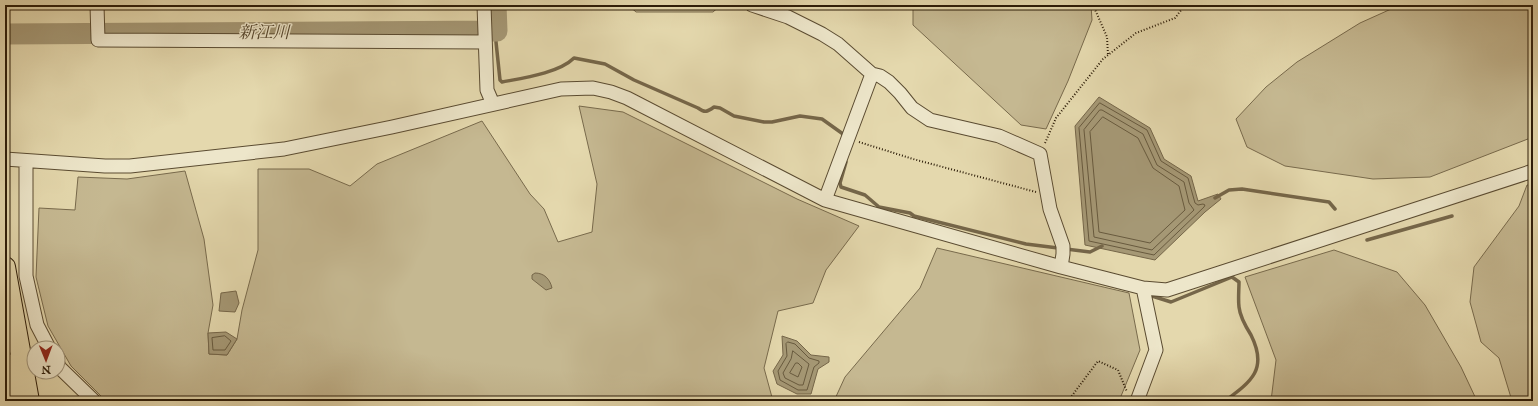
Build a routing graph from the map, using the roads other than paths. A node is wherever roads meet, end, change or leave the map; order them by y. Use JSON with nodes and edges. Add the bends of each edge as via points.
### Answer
{"nodes":[{"id":1,"x":96,"y":5,"type":"edge"},
{"id":2,"x":484,"y":5,"type":"edge"},
{"id":3,"x":752,"y":5,"type":"edge"},
{"id":4,"x":485,"y":41,"type":"junction"},
{"id":5,"x":872,"y":74,"type":"junction"},
{"id":6,"x":493,"y":104,"type":"junction"},
{"id":7,"x":5,"y":159,"type":"edge"},
{"id":8,"x":26,"y":161,"type":"junction"},
{"id":9,"x":1533,"y":171,"type":"edge"},
{"id":10,"x":825,"y":200,"type":"junction"},
{"id":11,"x":5,"y":267,"type":"edge"},
{"id":12,"x":1061,"y":267,"type":"junction"},
{"id":13,"x":1143,"y":288,"type":"junction"},
{"id":14,"x":45,"y":340,"type":"edge"},
{"id":15,"x":5,"y":363,"type":"edge"},
{"id":16,"x":66,"y":374,"type":"edge"},
{"id":17,"x":1132,"y":398,"type":"edge"},
{"id":18,"x":12,"y":401,"type":"edge"},
{"id":19,"x":29,"y":401,"type":"edge"},
{"id":20,"x":94,"y":401,"type":"edge"}],
"edges":[{"from":1,"to":4,"type":"street","via":[[98,40]]},
{"from":2,"to":4,"type":"street"},
{"from":3,"to":5,"type":"street","via":[[788,17],[822,34],[838,44]]},
{"from":4,"to":6,"type":"street","via":[[487,90]]},
{"from":5,"to":10,"type":"street"},
{"from":5,"to":12,"type":"street","via":[[889,82],[912,108],[930,120],[999,136],[1040,154],[1050,209],[1062,246]]},
{"from":6,"to":8,"type":"street","via":[[284,149],[130,166]]},
{"from":6,"to":10,"type":"street","via":[[561,89],[593,88],[611,92],[634,101]]},
{"from":7,"to":8,"type":"street"},
{"from":8,"to":14,"type":"street","via":[[26,276],[37,325]]},
{"from":9,"to":13,"type":"street","via":[[1167,290]]},
{"from":10,"to":12,"type":"street"},
{"from":11,"to":19,"type":"highway"},
{"from":12,"to":13,"type":"street"},
{"from":13,"to":17,"type":"street","via":[[1156,350]]},
{"from":15,"to":18,"type":"highway"},
{"from":16,"to":20,"type":"street"}]}
